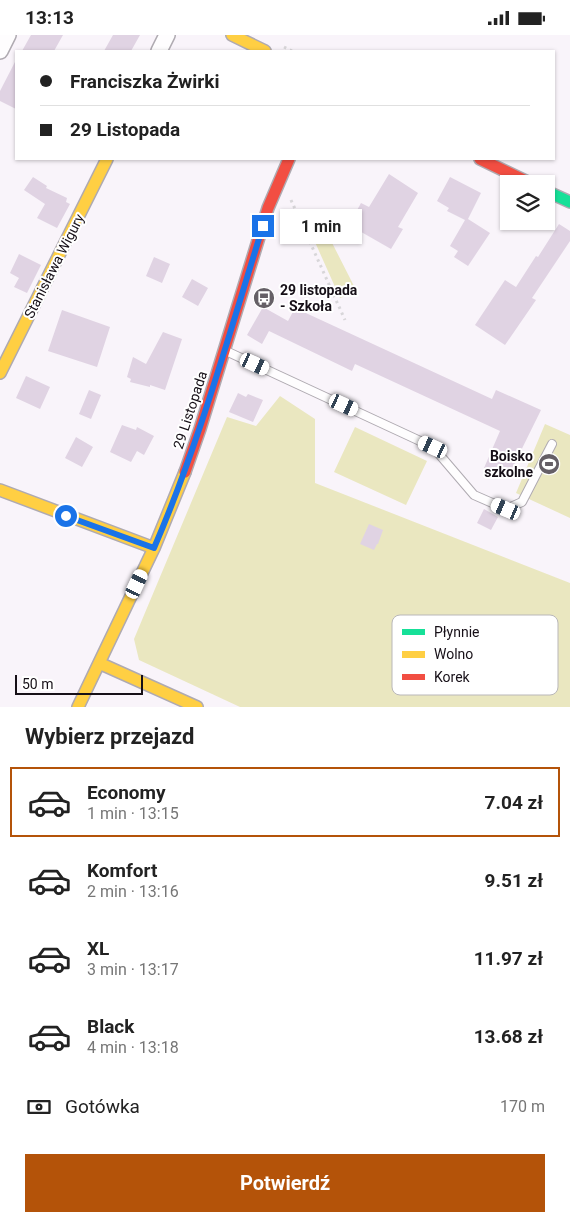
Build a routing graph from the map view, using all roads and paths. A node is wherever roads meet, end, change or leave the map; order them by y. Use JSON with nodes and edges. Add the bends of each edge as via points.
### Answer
{"nodes":[{"id":1,"x":8,"y":35,"type":"edge"},
{"id":2,"x":166,"y":35,"type":"edge"},
{"id":3,"x":232,"y":35,"type":"edge"},
{"id":4,"x":159,"y":50,"type":"edge"},
{"id":5,"x":263,"y":50,"type":"edge"},
{"id":6,"x":0,"y":51,"type":"edge"},
{"id":7,"x":106,"y":160,"type":"edge"},
{"id":8,"x":289,"y":160,"type":"edge"},
{"id":9,"x":482,"y":160,"type":"edge"},
{"id":10,"x":513,"y":175,"type":"edge"},
{"id":11,"x":555,"y":195,"type":"edge"},
{"id":12,"x":291,"y":200,"type":"dead end"},
{"id":13,"x":570,"y":202,"type":"edge"},
{"id":14,"x":345,"y":320,"type":"dead end"},
{"id":15,"x":224,"y":350,"type":"junction"},
{"id":16,"x":0,"y":373,"type":"edge"},
{"id":17,"x":552,"y":444,"type":"dead end"},
{"id":18,"x":0,"y":490,"type":"edge"},
{"id":19,"x":154,"y":548,"type":"junction"},
{"id":20,"x":100,"y":663,"type":"junction"},
{"id":21,"x":78,"y":707,"type":"edge"},
{"id":22,"x":197,"y":707,"type":"edge"}],
"edges":[{"from":1,"to":6,"type":"street"},
{"from":2,"to":4,"type":"street"},
{"from":3,"to":5,"type":"street"},
{"from":7,"to":16,"type":"street","name":"Stanisława Wigury"},
{"from":8,"to":15,"type":"street","name":"29 Listopada","via":[[268,208]]},
{"from":9,"to":10,"type":"street"},
{"from":11,"to":13,"type":"street"},
{"from":12,"to":14,"type":"path"},
{"from":15,"to":17,"type":"lane","via":[[433,447],[474,495],[506,509],[522,502]]},
{"from":15,"to":19,"type":"street","name":"29 Listopada","via":[[187,467]]},
{"from":18,"to":19,"type":"street"},
{"from":19,"to":20,"type":"street","name":"29 Listopada"},
{"from":20,"to":21,"type":"street","name":"29 Listopada"},
{"from":20,"to":22,"type":"street"}]}
